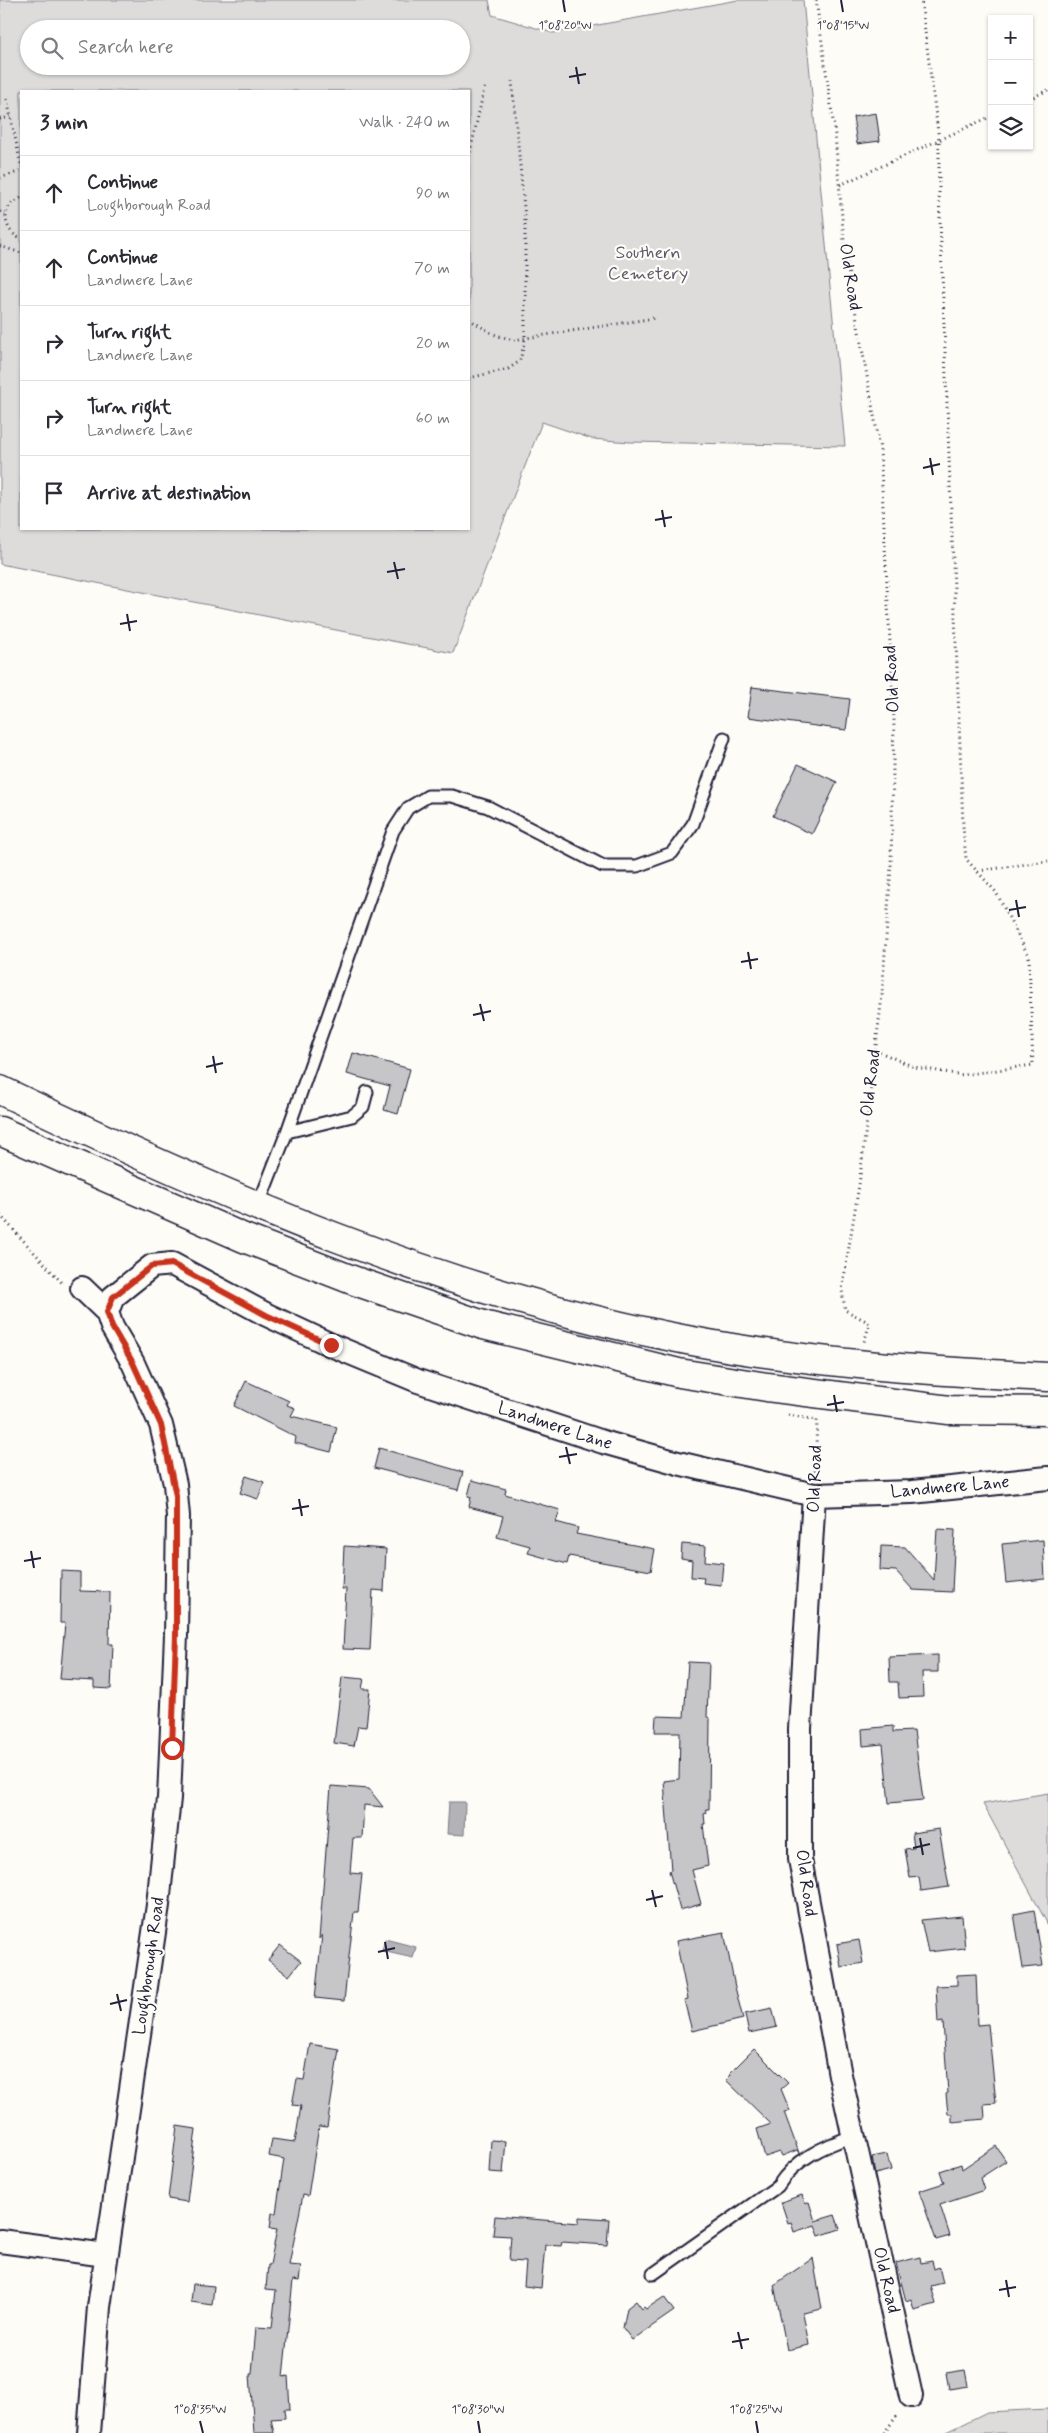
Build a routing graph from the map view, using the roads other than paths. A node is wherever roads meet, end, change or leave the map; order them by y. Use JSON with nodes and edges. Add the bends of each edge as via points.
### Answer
{"nodes":[{"id":1,"x":724,"y":738,"type":"dead end"},
{"id":2,"x":0,"y":1090,"type":"edge"},
{"id":3,"x":367,"y":1092,"type":"dead end"},
{"id":4,"x":0,"y":1131,"type":"edge"},
{"id":5,"x":286,"y":1132,"type":"junction"},
{"id":6,"x":258,"y":1208,"type":"junction"},
{"id":7,"x":73,"y":1286,"type":"road end"},
{"id":8,"x":107,"y":1312,"type":"junction"},
{"id":9,"x":1048,"y":1377,"type":"edge"},
{"id":10,"x":1048,"y":1411,"type":"edge"},
{"id":11,"x":1048,"y":1478,"type":"edge"},
{"id":12,"x":814,"y":1495,"type":"junction"},
{"id":13,"x":853,"y":2136,"type":"junction"},
{"id":14,"x":0,"y":2241,"type":"edge"},
{"id":15,"x":106,"y":2255,"type":"junction"},
{"id":16,"x":653,"y":2274,"type":"dead end"},
{"id":17,"x":912,"y":2396,"type":"road end"},
{"id":18,"x":89,"y":2433,"type":"edge"}],
"edges":[{"from":1,"to":5,"type":"lane","via":[[693,824],[672,853],[637,866],[603,866],[488,807],[452,796],[428,796],[408,808],[392,831]]},
{"from":2,"to":6,"type":"highway"},
{"from":3,"to":5,"type":"lane","via":[[363,1107],[352,1116]]},
{"from":4,"to":10,"type":"highway","via":[[244,1238],[483,1325],[679,1372],[777,1389],[949,1410]]},
{"from":5,"to":6,"type":"lane"},
{"from":6,"to":9,"type":"highway","via":[[365,1249],[494,1292],[684,1340],[770,1355],[857,1365]]},
{"from":7,"to":8,"type":"street"},
{"from":8,"to":12,"type":"street","name":"Landmere Lane","via":[[113,1297],[152,1266],[172,1264],[266,1315],[418,1381],[603,1442]]},
{"from":8,"to":15,"type":"street","name":"Loughborough Road","via":[[161,1425],[176,1496],[176,1656],[169,1798],[152,1955]]},
{"from":11,"to":12,"type":"street","name":"Landmere Lane","via":[[912,1492]]},
{"from":12,"to":13,"type":"street","name":"Old Road","via":[[800,1729],[800,1859]]},
{"from":13,"to":16,"type":"lane","via":[[824,2146],[787,2171],[778,2186]]},
{"from":13,"to":17,"type":"street","name":"Old Road"},
{"from":14,"to":15,"type":"street"},
{"from":15,"to":18,"type":"street","name":"Loughborough Road"}]}
